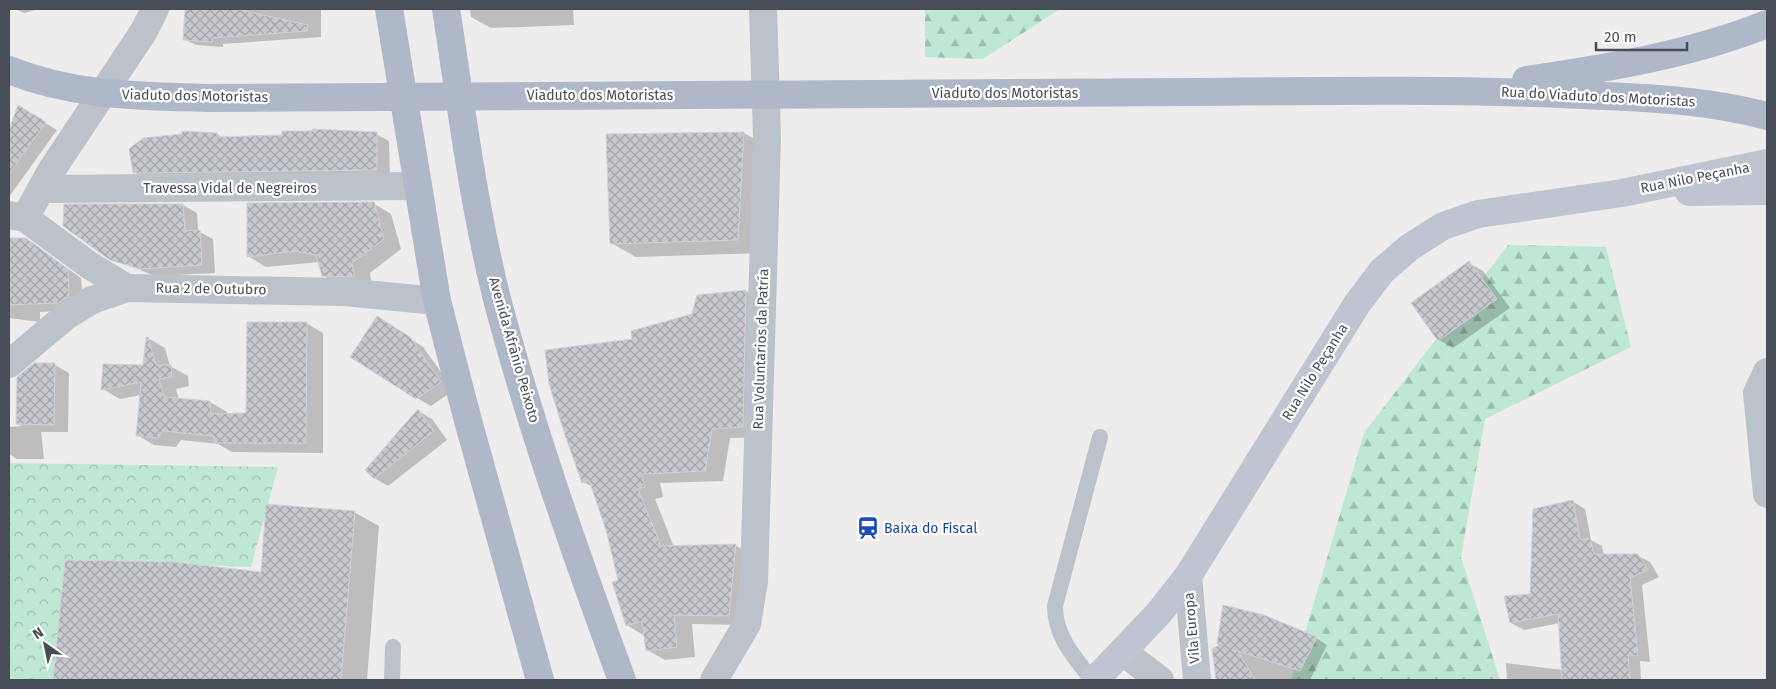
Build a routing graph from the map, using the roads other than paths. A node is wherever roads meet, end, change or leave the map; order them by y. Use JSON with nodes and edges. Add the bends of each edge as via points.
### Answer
{"nodes":[{"id":1,"x":155,"y":9,"type":"edge"},
{"id":2,"x":389,"y":9,"type":"edge"},
{"id":3,"x":446,"y":9,"type":"edge"},
{"id":4,"x":762,"y":9,"type":"edge"},
{"id":5,"x":1767,"y":24,"type":"edge"},
{"id":6,"x":9,"y":70,"type":"edge"},
{"id":7,"x":1458,"y":90,"type":"junction"},
{"id":8,"x":1194,"y":92,"type":"joint"},
{"id":9,"x":1767,"y":116,"type":"edge"},
{"id":10,"x":1767,"y":163,"type":"edge"},
{"id":11,"x":418,"y":186,"type":"junction"},
{"id":12,"x":41,"y":189,"type":"junction"},
{"id":13,"x":1767,"y":191,"type":"edge"},
{"id":14,"x":1622,"y":193,"type":"junction"},
{"id":15,"x":17,"y":217,"type":"edge"},
{"id":16,"x":127,"y":288,"type":"junction"},
{"id":17,"x":437,"y":301,"type":"junction"},
{"id":18,"x":9,"y":364,"type":"edge"},
{"id":19,"x":1767,"y":372,"type":"edge"},
{"id":20,"x":1100,"y":437,"type":"dead end"},
{"id":21,"x":1767,"y":494,"type":"edge"},
{"id":22,"x":1188,"y":576,"type":"junction"},
{"id":23,"x":394,"y":647,"type":"dead end"},
{"id":24,"x":1124,"y":652,"type":"junction"},
{"id":25,"x":392,"y":680,"type":"edge"},
{"id":26,"x":540,"y":680,"type":"edge"},
{"id":27,"x":622,"y":680,"type":"edge"},
{"id":28,"x":714,"y":680,"type":"edge"},
{"id":29,"x":1093,"y":680,"type":"edge"},
{"id":30,"x":1160,"y":680,"type":"edge"},
{"id":31,"x":1197,"y":680,"type":"edge"}],
"edges":[{"from":1,"to":12,"type":"street"},
{"from":2,"to":11,"type":"main road"},
{"from":3,"to":27,"type":"main road","name":"Avenida Afrânio Peixoto","via":[[470,166],[497,298],[530,410]]},
{"from":4,"to":28,"type":"street","name":"Rua Voluntarios da Patría","via":[[767,137],[754,581],[746,624]]},
{"from":5,"to":7,"type":"main road","name":"Rua do Viaduto dos Motoristas","via":[[1690,50],[1626,65]]},
{"from":6,"to":8,"type":"main road","name":"Viaduto dos Motoristas","bridge":true,"via":[[81,91],[207,98]]},
{"from":7,"to":8,"type":"main road","name":"Rua do Viaduto dos Motoristas"},
{"from":7,"to":9,"type":"main road","name":"Rua do Viaduto dos Motoristas","via":[[1685,100]]},
{"from":10,"to":14,"type":"main road","name":"Rua Nilo Peçanha"},
{"from":11,"to":12,"type":"street","name":"Travessa Vidal de Negreiros"},
{"from":11,"to":17,"type":"main road"},
{"from":12,"to":15,"type":"street"},
{"from":13,"to":14,"type":"main road","name":"Rua Nilo Peçanha"},
{"from":14,"to":22,"type":"main road","name":"Rua Nilo Peçanha","via":[[1478,214],[1442,226],[1382,271],[1357,304]]},
{"from":15,"to":16,"type":"street"},
{"from":16,"to":17,"type":"street","name":"Rua 2 de Outubro","via":[[344,292]]},
{"from":16,"to":18,"type":"street","name":"Rua 2 de Outubro","via":[[92,300],[66,316]]},
{"from":17,"to":26,"type":"main road"},
{"from":19,"to":21,"type":"street","via":[[1757,392]]},
{"from":20,"to":29,"type":"lane","via":[[1055,606],[1059,634]]},
{"from":22,"to":24,"type":"main road","name":"Rua Nilo Peçanha"},
{"from":22,"to":31,"type":"street","name":"Vila Europa"},
{"from":23,"to":25,"type":"lane"},
{"from":24,"to":29,"type":"main road","name":"Rua Nilo Peçanha"},
{"from":24,"to":30,"type":"street"}]}
